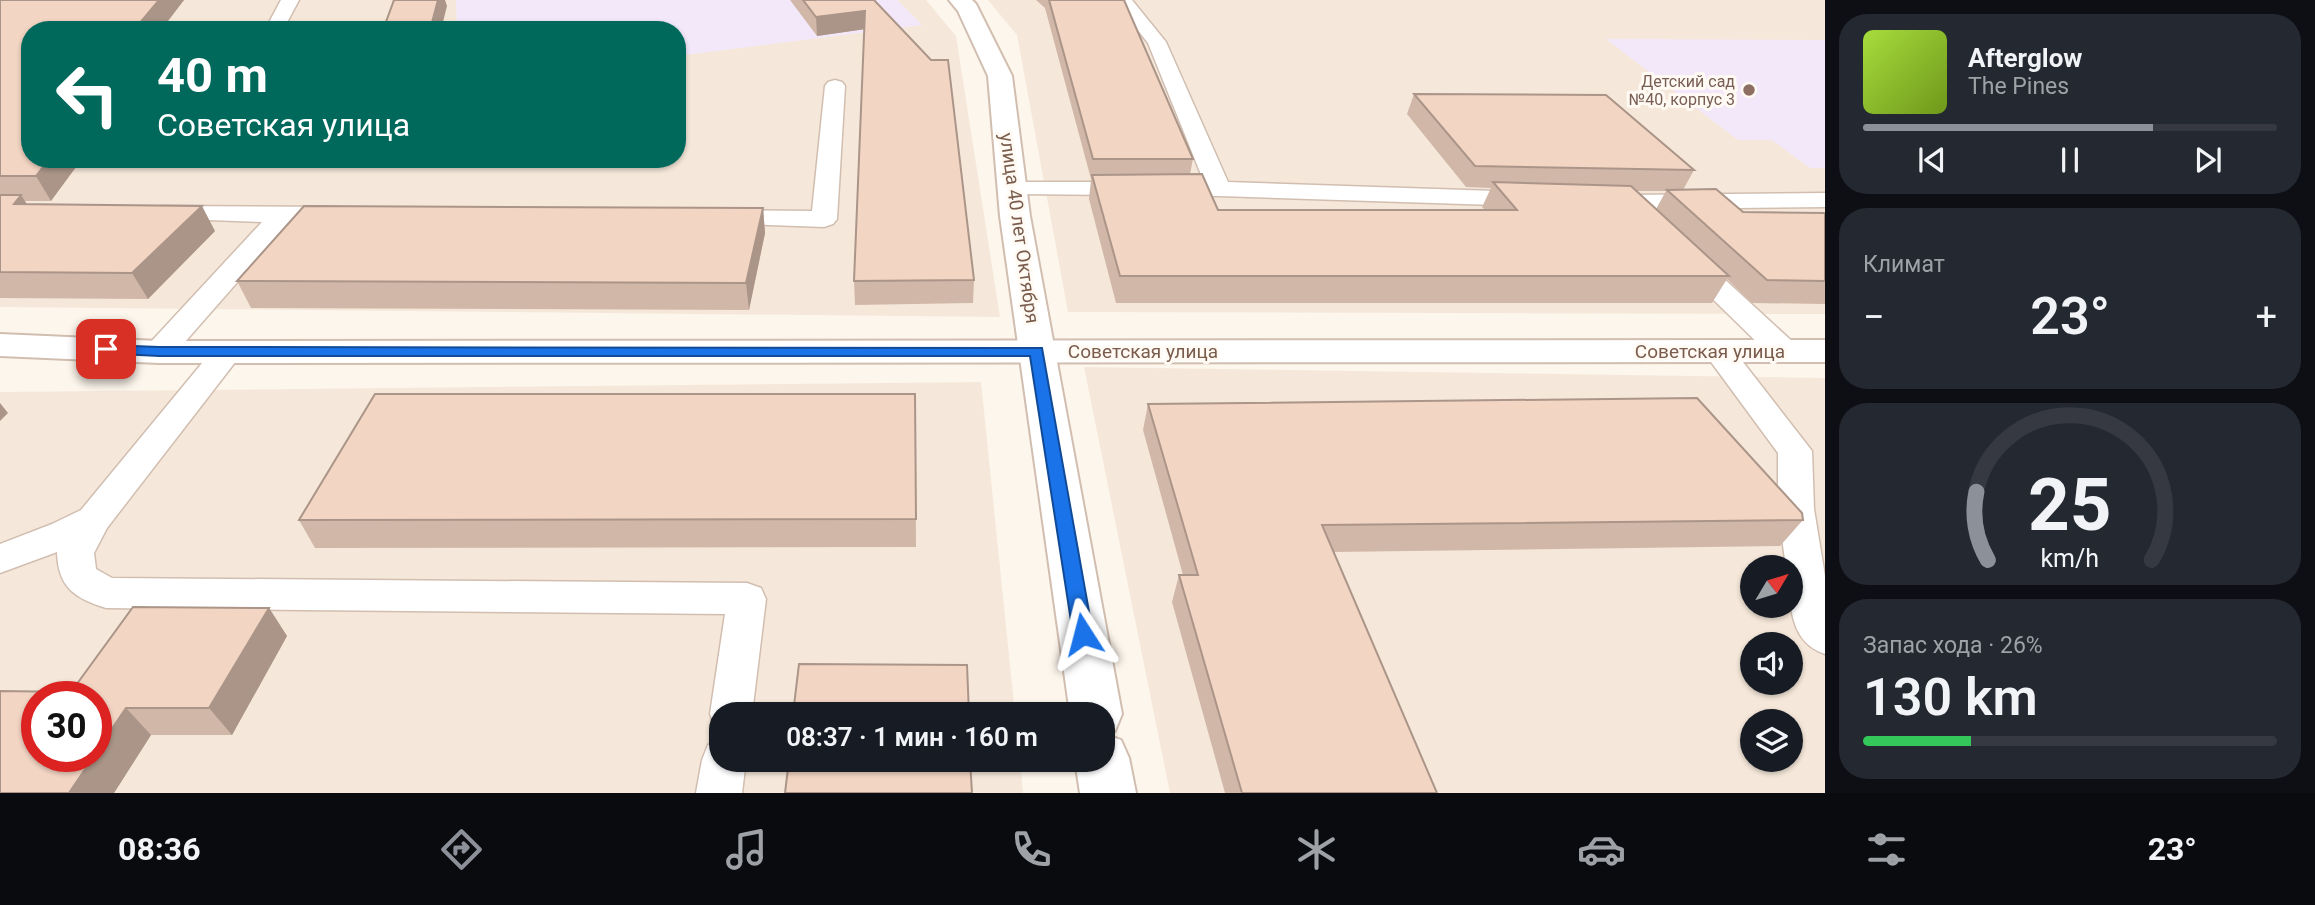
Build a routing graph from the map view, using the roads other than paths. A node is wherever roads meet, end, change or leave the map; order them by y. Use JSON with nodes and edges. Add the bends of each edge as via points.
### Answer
{"nodes":[{"id":1,"x":290,"y":0,"type":"edge"},
{"id":2,"x":960,"y":0,"type":"edge"},
{"id":3,"x":1123,"y":0,"type":"edge"},
{"id":4,"x":279,"y":21,"type":"edge"},
{"id":5,"x":835,"y":86,"type":"dead end"},
{"id":6,"x":1012,"y":189,"type":"junction"},
{"id":7,"x":1219,"y":189,"type":"junction"},
{"id":8,"x":1558,"y":200,"type":"edge"},
{"id":9,"x":1825,"y":200,"type":"edge"},
{"id":10,"x":1599,"y":201,"type":"edge"},
{"id":11,"x":1626,"y":202,"type":"junction"},
{"id":12,"x":135,"y":212,"type":"edge"},
{"id":13,"x":283,"y":214,"type":"junction"},
{"id":14,"x":366,"y":215,"type":"edge"},
{"id":15,"x":699,"y":218,"type":"edge"},
{"id":16,"x":0,"y":345,"type":"edge"},
{"id":17,"x":1037,"y":351,"type":"junction"},
{"id":18,"x":1718,"y":351,"type":"junction"},
{"id":19,"x":1784,"y":351,"type":"junction"},
{"id":20,"x":1825,"y":351,"type":"edge"},
{"id":21,"x":159,"y":352,"type":"junction"},
{"id":22,"x":228,"y":352,"type":"junction"},
{"id":23,"x":94,"y":519,"type":"junction"},
{"id":24,"x":0,"y":559,"type":"edge"},
{"id":25,"x":1825,"y":637,"type":"edge"},
{"id":26,"x":733,"y":702,"type":"edge"},
{"id":27,"x":1094,"y":702,"type":"edge"},
{"id":28,"x":722,"y":772,"type":"edge"},
{"id":29,"x":1104,"y":772,"type":"edge"},
{"id":30,"x":719,"y":793,"type":"edge"},
{"id":31,"x":1108,"y":793,"type":"edge"}],
"edges":[{"from":1,"to":4,"type":"lane"},
{"from":2,"to":6,"type":"street","name":"улица 40 лет Октября","via":[[1000,76]]},
{"from":3,"to":7,"type":"lane","via":[[1157,42]]},
{"from":5,"to":15,"type":"lane","via":[[824,219]]},
{"from":6,"to":7,"type":"lane"},
{"from":6,"to":17,"type":"street","name":"улица 40 лет Октября"},
{"from":7,"to":8,"type":"lane"},
{"from":9,"to":11,"type":"lane"},
{"from":10,"to":11,"type":"lane"},
{"from":11,"to":19,"type":"lane"},
{"from":12,"to":13,"type":"lane"},
{"from":13,"to":14,"type":"lane"},
{"from":13,"to":21,"type":"lane"},
{"from":16,"to":21,"type":"street","name":"Советская улица"},
{"from":17,"to":18,"type":"street","name":"Советская улица"},
{"from":17,"to":22,"type":"street","name":"Советская улица"},
{"from":17,"to":27,"type":"street","name":"улица 40 лет Октября"},
{"from":18,"to":19,"type":"street","name":"Советская улица"},
{"from":18,"to":25,"type":"lane","via":[[1795,451],[1796,509],[1813,622]]},
{"from":19,"to":20,"type":"street","name":"Советская улица"},
{"from":21,"to":22,"type":"street","name":"Советская улица"},
{"from":22,"to":23,"type":"lane"},
{"from":23,"to":24,"type":"lane"},
{"from":23,"to":26,"type":"lane","via":[[75,553],[79,577],[106,593],[747,599]]},
{"from":28,"to":30,"type":"lane"},
{"from":29,"to":31,"type":"street"}]}
